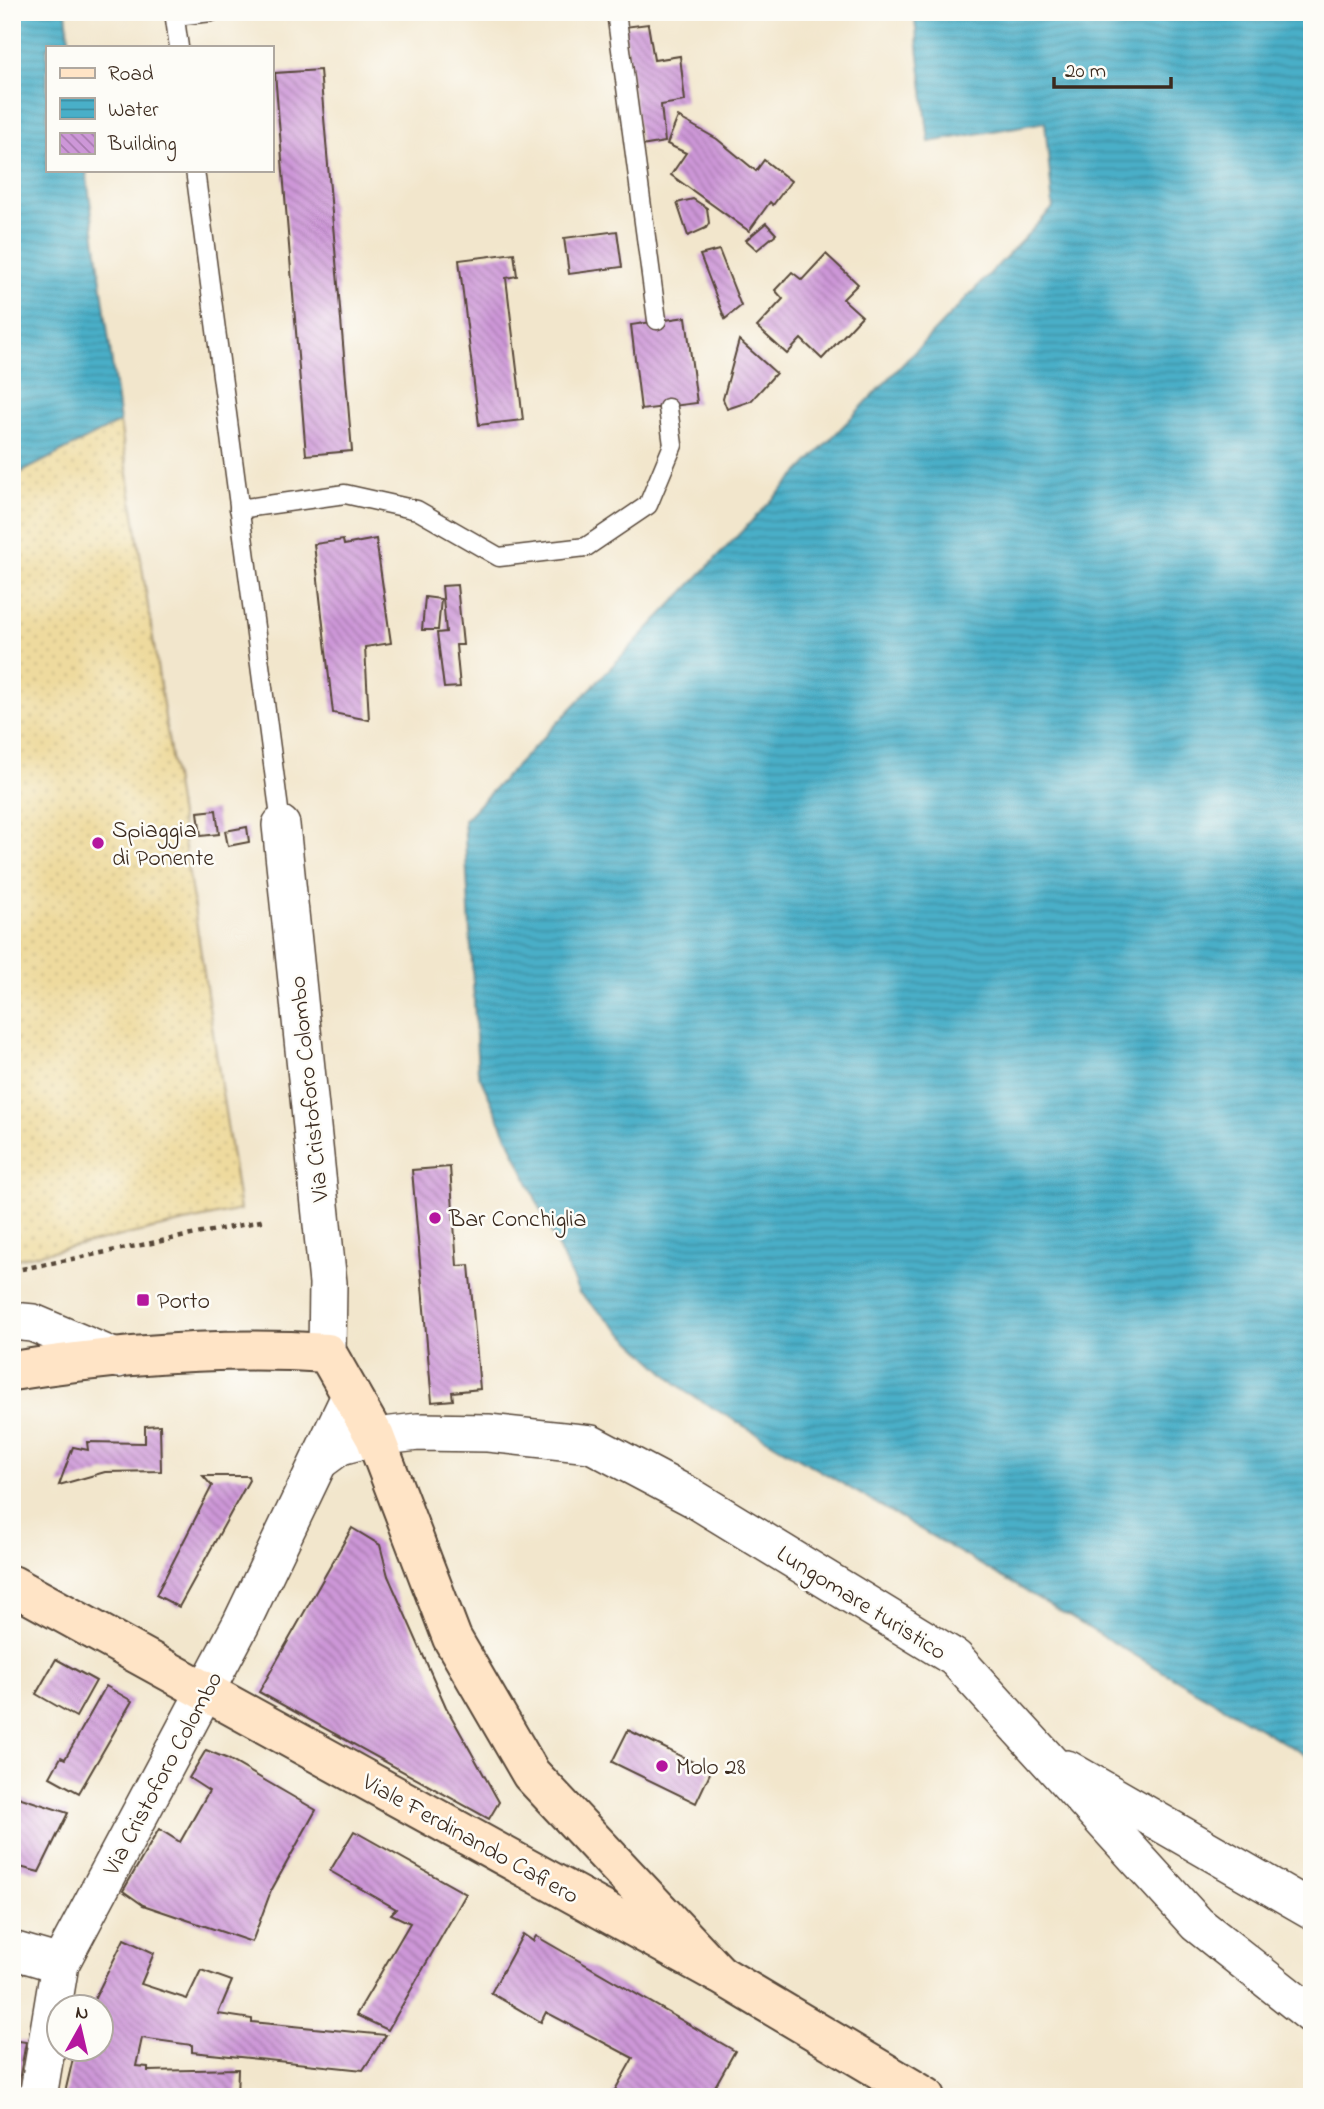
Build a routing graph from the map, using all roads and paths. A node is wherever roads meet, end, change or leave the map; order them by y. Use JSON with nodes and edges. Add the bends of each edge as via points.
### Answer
{"nodes":[{"id":1,"x":212,"y":12,"type":"edge"},
{"id":2,"x":616,"y":12,"type":"edge"},
{"id":3,"x":175,"y":14,"type":"edge"},
{"id":4,"x":179,"y":46,"type":"edge"},
{"id":5,"x":195,"y":172,"type":"edge"},
{"id":6,"x":657,"y":320,"type":"dead end"},
{"id":7,"x":668,"y":408,"type":"dead end"},
{"id":8,"x":239,"y":509,"type":"junction"},
{"id":9,"x":281,"y":825,"type":"joint"},
{"id":10,"x":266,"y":1220,"type":"dead end"},
{"id":11,"x":12,"y":1271,"type":"edge"},
{"id":12,"x":12,"y":1321,"type":"edge"},
{"id":13,"x":327,"y":1353,"type":"junction"},
{"id":14,"x":118,"y":1359,"type":"junction"},
{"id":15,"x":12,"y":1371,"type":"edge"},
{"id":16,"x":351,"y":1394,"type":"junction"},
{"id":17,"x":375,"y":1437,"type":"junction"},
{"id":18,"x":321,"y":1460,"type":"junction"},
{"id":19,"x":12,"y":1585,"type":"edge"},
{"id":20,"x":206,"y":1692,"type":"junction"},
{"id":21,"x":1036,"y":1751,"type":"junction"},
{"id":22,"x":1312,"y":1910,"type":"edge"},
{"id":23,"x":12,"y":1950,"type":"edge"},
{"id":24,"x":60,"y":1964,"type":"junction"},
{"id":25,"x":719,"y":1974,"type":"junction"},
{"id":26,"x":1312,"y":2015,"type":"edge"},
{"id":27,"x":38,"y":2097,"type":"edge"},
{"id":28,"x":926,"y":2097,"type":"edge"}],
"edges":[{"from":1,"to":3,"type":"lane"},
{"from":2,"to":6,"type":"lane"},
{"from":3,"to":4,"type":"lane"},
{"from":5,"to":8,"type":"lane"},
{"from":7,"to":8,"type":"lane","via":[[673,445],[648,505],[586,547],[499,557],[417,510],[345,494]]},
{"from":8,"to":9,"type":"lane"},
{"from":9,"to":13,"type":"street","name":"Via Cristoforo Colombo","via":[[328,1283]]},
{"from":10,"to":11,"type":"path"},
{"from":12,"to":14,"type":"street","via":[[33,1324]]},
{"from":13,"to":14,"type":"main road","via":[[264,1349]]},
{"from":13,"to":16,"type":"main road"},
{"from":14,"to":15,"type":"main road"},
{"from":16,"to":17,"type":"main road"},
{"from":16,"to":18,"type":"street","name":"Via Cristoforo Colombo"},
{"from":17,"to":18,"type":"street","via":[[340,1446]]},
{"from":17,"to":21,"type":"street","name":"Lungomare turistico","via":[[488,1433],[591,1444],[693,1498],[954,1658]]},
{"from":17,"to":25,"type":"main road","via":[[452,1638],[531,1774]]},
{"from":18,"to":20,"type":"street","name":"Via Cristoforo Colombo"},
{"from":19,"to":20,"type":"main road","name":"Viale Ferdinando Cafiero"},
{"from":20,"to":24,"type":"street","name":"Via Cristoforo Colombo"},
{"from":20,"to":25,"type":"main road","name":"Viale Ferdinando Cafiero"},
{"from":21,"to":22,"type":"street"},
{"from":21,"to":26,"type":"street","name":"Lungomare turistico","via":[[1197,1924]]},
{"from":23,"to":24,"type":"street"},
{"from":24,"to":27,"type":"street","name":"Via Cristoforo Colombo"},
{"from":25,"to":28,"type":"main road","name":"Viale Ferdinando Cafiero"}]}
